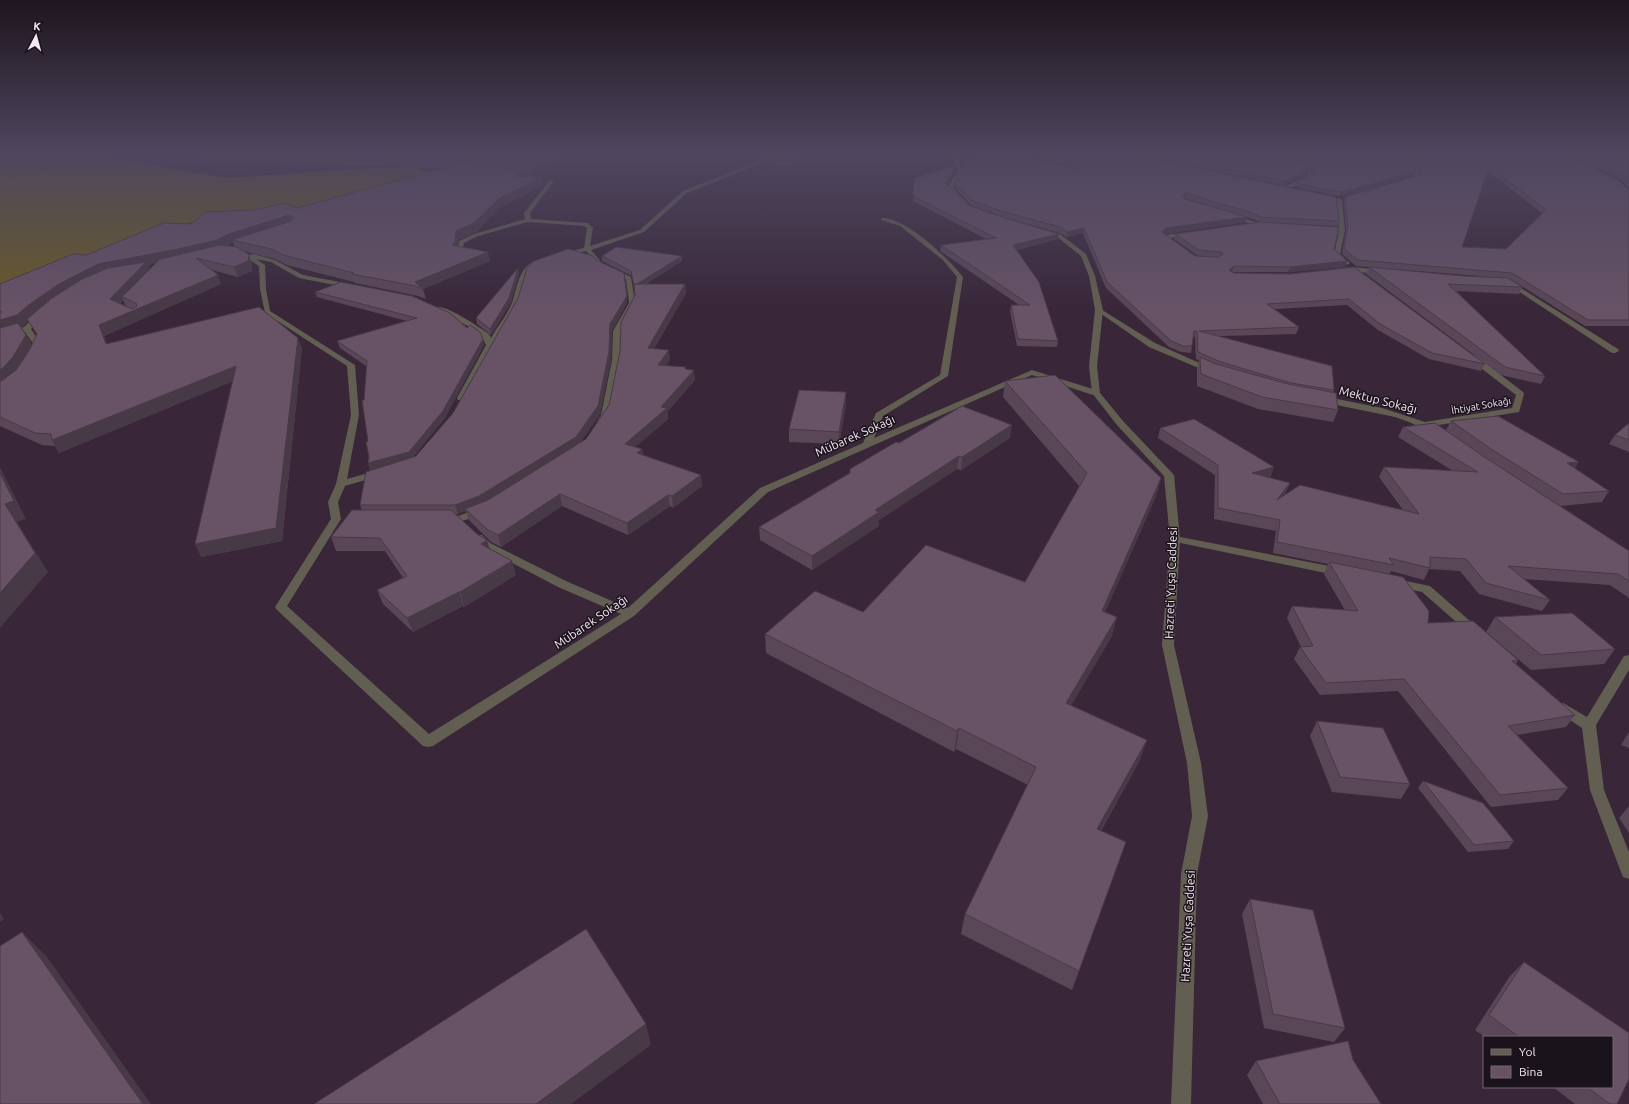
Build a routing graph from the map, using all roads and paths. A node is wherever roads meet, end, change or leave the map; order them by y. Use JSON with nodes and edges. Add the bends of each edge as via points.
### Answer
{"nodes":[{"id":1,"x":531,"y":207,"type":"edge"},
{"id":2,"x":669,"y":207,"type":"edge"},
{"id":3,"x":968,"y":207,"type":"edge"},
{"id":4,"x":1338,"y":207,"type":"edge"},
{"id":5,"x":974,"y":209,"type":"edge"},
{"id":6,"x":1229,"y":215,"type":"edge"},
{"id":7,"x":883,"y":219,"type":"dead end"},
{"id":8,"x":528,"y":220,"type":"junction"},
{"id":9,"x":1258,"y":224,"type":"junction"},
{"id":10,"x":1266,"y":224,"type":"edge"},
{"id":11,"x":1244,"y":226,"type":"edge"},
{"id":12,"x":1037,"y":229,"type":"edge"},
{"id":13,"x":1197,"y":233,"type":"edge"},
{"id":14,"x":1178,"y":246,"type":"edge"},
{"id":15,"x":587,"y":249,"type":"junction"},
{"id":16,"x":230,"y":252,"type":"edge"},
{"id":17,"x":243,"y":253,"type":"junction"},
{"id":18,"x":460,"y":253,"type":"edge"},
{"id":19,"x":1353,"y":269,"type":"junction"},
{"id":20,"x":1334,"y":271,"type":"edge"},
{"id":21,"x":1385,"y":273,"type":"edge"},
{"id":22,"x":1366,"y":278,"type":"edge"},
{"id":23,"x":1499,"y":281,"type":"edge"},
{"id":24,"x":354,"y":286,"type":"edge"},
{"id":25,"x":429,"y":304,"type":"edge"},
{"id":26,"x":50,"y":308,"type":"edge"},
{"id":27,"x":1099,"y":310,"type":"junction"},
{"id":28,"x":27,"y":329,"type":"junction"},
{"id":29,"x":0,"y":336,"type":"edge"},
{"id":30,"x":490,"y":345,"type":"junction"},
{"id":31,"x":1615,"y":351,"type":"dead end"},
{"id":32,"x":1466,"y":352,"type":"edge"},
{"id":33,"x":32,"y":359,"type":"edge"},
{"id":34,"x":1223,"y":374,"type":"edge"},
{"id":35,"x":1096,"y":392,"type":"junction"},
{"id":36,"x":1316,"y":398,"type":"edge"},
{"id":37,"x":457,"y":406,"type":"edge"},
{"id":38,"x":1426,"y":424,"type":"junction"},
{"id":39,"x":598,"y":426,"type":"edge"},
{"id":40,"x":1445,"y":437,"type":"edge"},
{"id":41,"x":867,"y":444,"type":"junction"},
{"id":42,"x":385,"y":471,"type":"edge"},
{"id":43,"x":341,"y":484,"type":"junction"},
{"id":44,"x":486,"y":508,"type":"edge"},
{"id":45,"x":436,"y":519,"type":"edge"},
{"id":46,"x":459,"y":519,"type":"junction"},
{"id":47,"x":1175,"y":539,"type":"junction"},
{"id":48,"x":1355,"y":575,"type":"edge"},
{"id":49,"x":1387,"y":581,"type":"edge"},
{"id":50,"x":630,"y":613,"type":"junction"},
{"id":51,"x":1485,"y":640,"type":"edge"},
{"id":52,"x":1629,"y":659,"type":"edge"},
{"id":53,"x":1556,"y":702,"type":"edge"},
{"id":54,"x":1589,"y":725,"type":"junction"},
{"id":55,"x":1629,"y":872,"type":"edge"},
{"id":56,"x":1181,"y":1104,"type":"edge"}],
"edges":[{"from":1,"to":8,"type":"street","via":[[527,213]]},
{"from":2,"to":15,"type":"street","via":[[642,231]]},
{"from":3,"to":5,"type":"street"},
{"from":4,"to":19,"type":"street","via":[[1337,255]]},
{"from":6,"to":9,"type":"street"},
{"from":7,"to":41,"type":"street","via":[[902,226],[945,259],[960,278],[944,376],[879,415]]},
{"from":8,"to":15,"type":"street","via":[[586,224],[590,228]]},
{"from":8,"to":18,"type":"street","via":[[461,242]]},
{"from":9,"to":10,"type":"street"},
{"from":9,"to":11,"type":"street"},
{"from":12,"to":27,"type":"street","via":[[1058,235],[1084,255],[1092,276]]},
{"from":13,"to":14,"type":"street","via":[[1165,237]]},
{"from":15,"to":30,"type":"street","via":[[565,253],[533,264],[524,273],[515,304]]},
{"from":15,"to":39,"type":"street","via":[[600,264],[628,278],[632,303],[617,331],[616,360],[605,415]]},
{"from":16,"to":17,"type":"street"},
{"from":17,"to":24,"type":"street","via":[[273,261],[301,277]]},
{"from":17,"to":43,"type":"street","via":[[262,265],[263,313],[351,365],[355,415]]},
{"from":19,"to":20,"type":"street"},
{"from":19,"to":21,"type":"street"},
{"from":19,"to":22,"type":"street"},
{"from":23,"to":31,"type":"street","via":[[1507,281]]},
{"from":25,"to":30,"type":"street","via":[[463,320],[486,336]]},
{"from":26,"to":28,"type":"street"},
{"from":27,"to":34,"type":"street","via":[[1152,345]]},
{"from":27,"to":35,"type":"street","via":[[1093,366]]},
{"from":28,"to":29,"type":"street"},
{"from":28,"to":33,"type":"street","via":[[38,345]]},
{"from":30,"to":37,"type":"street"},
{"from":32,"to":38,"type":"street","name":"İhtiyat Sokağı","via":[[1520,394],[1516,410]]},
{"from":35,"to":41,"type":"street","name":"Mübarek Sokağı","via":[[1032,372]]},
{"from":35,"to":47,"type":"street","name":"Hazreti Yuşa Caddesi","via":[[1120,423],[1169,475]]},
{"from":36,"to":38,"type":"street","name":"Mektup Sokağı","via":[[1367,407]]},
{"from":38,"to":40,"type":"street","name":"Mektup Sokağı"},
{"from":41,"to":50,"type":"street","name":"Mübarek Sokağı","via":[[764,490]]},
{"from":42,"to":43,"type":"street"},
{"from":43,"to":50,"type":"street","name":"Mübarek Sokağı","via":[[333,502],[340,519],[281,607],[428,742]]},
{"from":44,"to":46,"type":"street"},
{"from":45,"to":46,"type":"street"},
{"from":46,"to":50,"type":"street","via":[[486,545],[562,584]]},
{"from":47,"to":48,"type":"street"},
{"from":47,"to":56,"type":"street","name":"Hazreti Yuşa Caddesi","via":[[1168,646],[1194,763],[1200,816],[1189,874]]},
{"from":49,"to":51,"type":"street","via":[[1426,589]]},
{"from":52,"to":54,"type":"street"},
{"from":53,"to":54,"type":"street"},
{"from":54,"to":55,"type":"street","via":[[1597,790]]}]}
